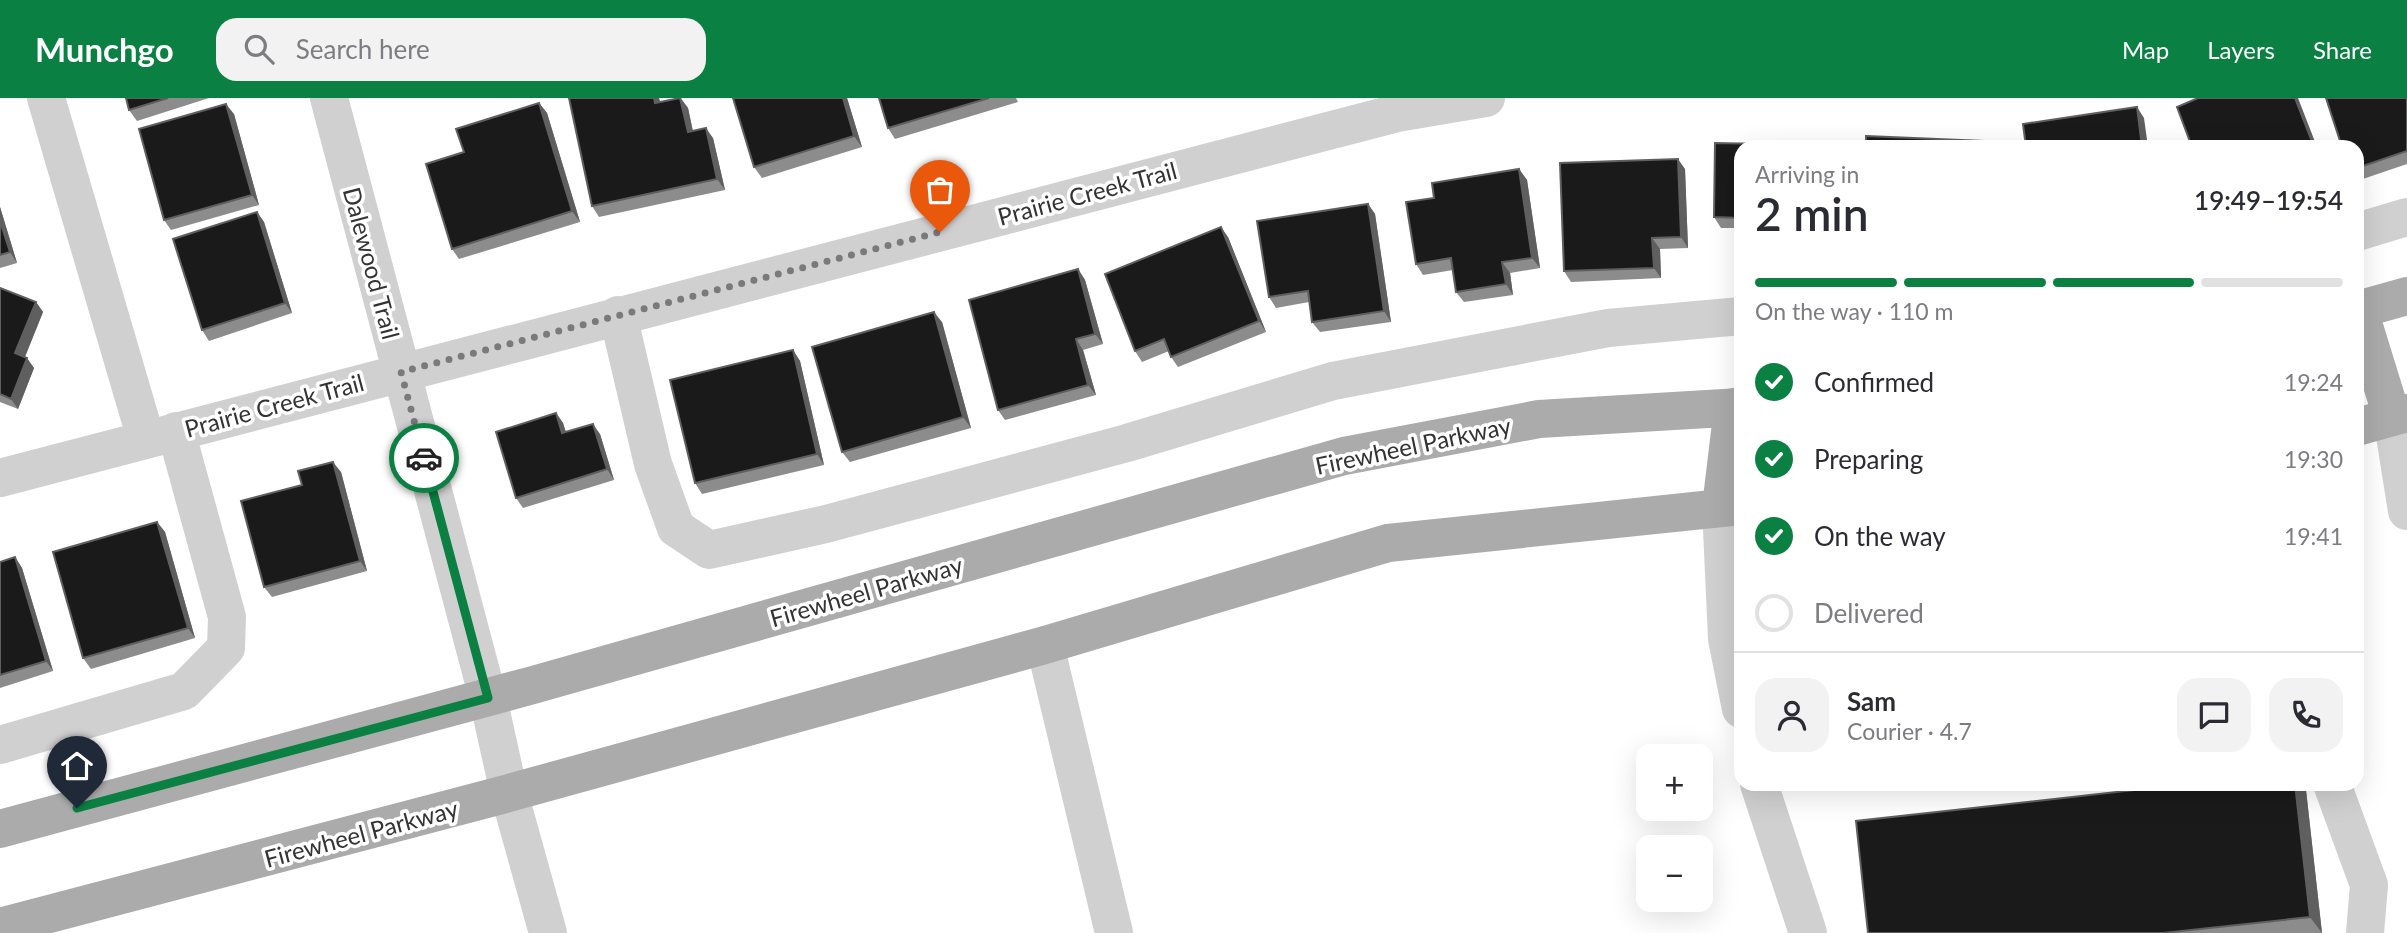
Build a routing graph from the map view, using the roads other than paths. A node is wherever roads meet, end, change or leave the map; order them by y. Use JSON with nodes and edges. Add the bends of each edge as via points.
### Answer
{"nodes":[{"id":1,"x":46,"y":98,"type":"edge"},
{"id":2,"x":329,"y":98,"type":"edge"},
{"id":3,"x":1486,"y":98,"type":"edge"},
{"id":4,"x":2407,"y":217,"type":"edge"},
{"id":5,"x":2364,"y":230,"type":"edge"},
{"id":6,"x":2407,"y":296,"type":"edge"},
{"id":7,"x":2364,"y":308,"type":"edge"},
{"id":8,"x":618,"y":315,"type":"junction"},
{"id":9,"x":1734,"y":317,"type":"edge"},
{"id":10,"x":2364,"y":334,"type":"edge"},
{"id":11,"x":401,"y":372,"type":"junction"},
{"id":12,"x":1734,"y":407,"type":"edge"},
{"id":13,"x":2385,"y":419,"type":"edge"},
{"id":14,"x":161,"y":435,"type":"junction"},
{"id":15,"x":1734,"y":456,"type":"edge"},
{"id":16,"x":0,"y":478,"type":"edge"},
{"id":17,"x":1731,"y":506,"type":"edge"},
{"id":18,"x":2407,"y":511,"type":"edge"},
{"id":19,"x":1734,"y":638,"type":"edge"},
{"id":20,"x":1045,"y":645,"type":"junction"},
{"id":21,"x":488,"y":698,"type":"junction"},
{"id":22,"x":0,"y":745,"type":"edge"},
{"id":23,"x":1761,"y":791,"type":"edge"},
{"id":24,"x":2334,"y":791,"type":"edge"},
{"id":25,"x":509,"y":793,"type":"junction"},
{"id":26,"x":0,"y":829,"type":"edge"},
{"id":27,"x":0,"y":927,"type":"edge"},
{"id":28,"x":548,"y":933,"type":"edge"},
{"id":29,"x":1114,"y":933,"type":"edge"},
{"id":30,"x":1808,"y":933,"type":"edge"},
{"id":31,"x":2365,"y":933,"type":"edge"}],
"edges":[{"from":1,"to":14,"type":"street"},
{"from":2,"to":11,"type":"street","name":"Dalewood Trail"},
{"from":3,"to":8,"type":"street","name":"Prairie Creek Trail","via":[[1397,113]]},
{"from":4,"to":5,"type":"street"},
{"from":6,"to":7,"type":"main road"},
{"from":8,"to":9,"type":"street","via":[[653,464],[676,528],[709,550],[826,524],[1127,443],[1332,381],[1608,328]]},
{"from":8,"to":11,"type":"street","name":"Prairie Creek Trail"},
{"from":10,"to":13,"type":"main road"},
{"from":11,"to":14,"type":"street","name":"Prairie Creek Trail"},
{"from":11,"to":21,"type":"street","name":"Dalewood Trail"},
{"from":12,"to":21,"type":"main road","name":"Firewheel Parkway","via":[[1539,419],[1344,456]]},
{"from":13,"to":18,"type":"street"},
{"from":14,"to":16,"type":"street","name":"Prairie Creek Trail"},
{"from":14,"to":22,"type":"street","via":[[227,617],[226,648],[184,691]]},
{"from":15,"to":17,"type":"main road"},
{"from":17,"to":19,"type":"street"},
{"from":17,"to":20,"type":"main road","name":"Firewheel Parkway","via":[[1388,543]]},
{"from":20,"to":25,"type":"main road","name":"Firewheel Parkway"},
{"from":20,"to":29,"type":"street"},
{"from":21,"to":25,"type":"street","name":"Dalewood Trail"},
{"from":21,"to":26,"type":"main road","name":"Firewheel Parkway"},
{"from":23,"to":30,"type":"street"},
{"from":24,"to":31,"type":"street","via":[[2368,885]]},
{"from":25,"to":27,"type":"main road","name":"Firewheel Parkway"},
{"from":25,"to":28,"type":"street","name":"Dalewood Trail"}]}
